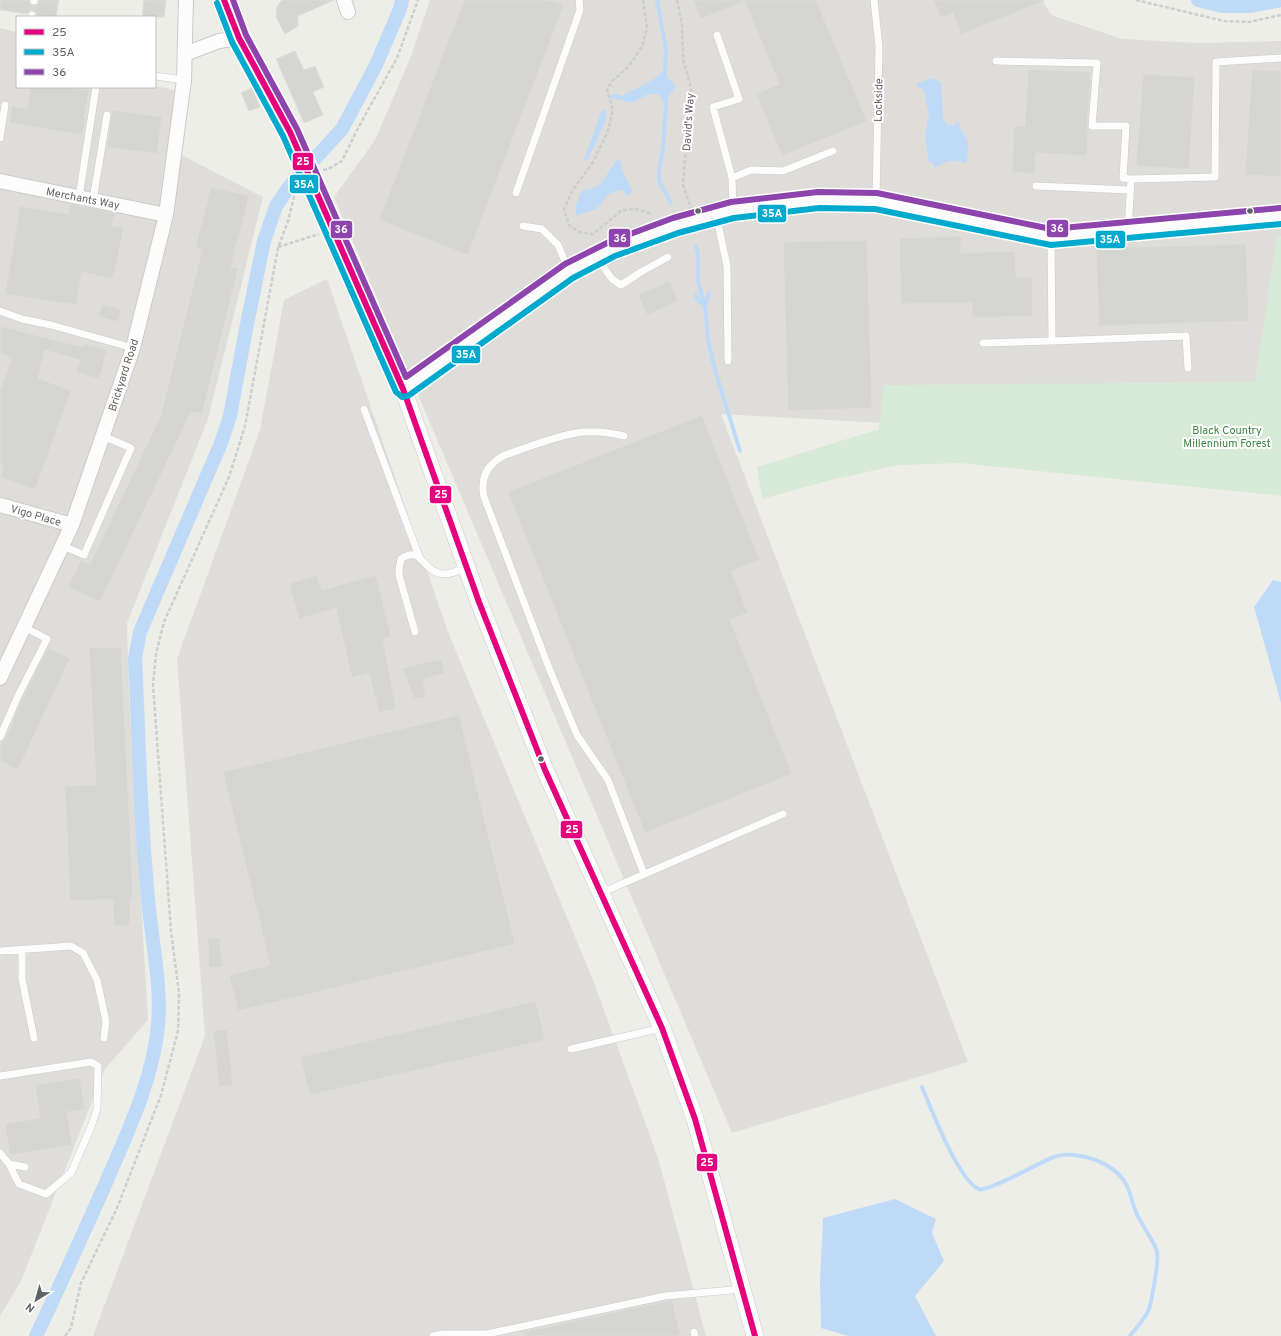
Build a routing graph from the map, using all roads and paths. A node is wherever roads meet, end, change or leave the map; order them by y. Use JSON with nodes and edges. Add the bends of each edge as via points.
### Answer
{"nodes":[{"id":1,"x":186,"y":0,"type":"edge"},
{"id":2,"x":224,"y":0,"type":"edge"},
{"id":3,"x":418,"y":0,"type":"edge"},
{"id":4,"x":579,"y":0,"type":"edge"},
{"id":5,"x":643,"y":0,"type":"edge"},
{"id":6,"x":677,"y":0,"type":"edge"},
{"id":7,"x":874,"y":0,"type":"edge"},
{"id":8,"x":1136,"y":0,"type":"edge"},
{"id":9,"x":1281,"y":15,"type":"edge"},
{"id":10,"x":718,"y":35,"type":"dead end"},
{"id":11,"x":239,"y":38,"type":"junction"},
{"id":12,"x":185,"y":54,"type":"junction"},
{"id":13,"x":1281,"y":58,"type":"edge"},
{"id":14,"x":996,"y":61,"type":"dead end"},
{"id":15,"x":156,"y":76,"type":"edge"},
{"id":16,"x":184,"y":80,"type":"junction"},
{"id":17,"x":96,"y":88,"type":"edge"},
{"id":18,"x":5,"y":105,"type":"dead end"},
{"id":19,"x":107,"y":115,"type":"dead end"},
{"id":20,"x":0,"y":138,"type":"edge"},
{"id":21,"x":832,"y":151,"type":"dead end"},
{"id":22,"x":321,"y":171,"type":"dead end"},
{"id":23,"x":732,"y":178,"type":"junction"},
{"id":24,"x":1131,"y":179,"type":"junction"},
{"id":25,"x":0,"y":182,"type":"edge"},
{"id":26,"x":1036,"y":186,"type":"dead end"},
{"id":27,"x":300,"y":188,"type":"dead end"},
{"id":28,"x":1130,"y":190,"type":"junction"},
{"id":29,"x":516,"y":193,"type":"dead end"},
{"id":30,"x":86,"y":199,"type":"junction"},
{"id":31,"x":876,"y":201,"type":"junction"},
{"id":32,"x":733,"y":210,"type":"junction"},
{"id":33,"x":166,"y":214,"type":"junction"},
{"id":34,"x":651,"y":214,"type":"dead end"},
{"id":35,"x":716,"y":214,"type":"junction"},
{"id":36,"x":1281,"y":216,"type":"edge"},
{"id":37,"x":695,"y":220,"type":"junction"},
{"id":38,"x":523,"y":226,"type":"dead end"},
{"id":39,"x":333,"y":230,"type":"junction"},
{"id":40,"x":1128,"y":230,"type":"junction"},
{"id":41,"x":1052,"y":237,"type":"junction"},
{"id":42,"x":278,"y":248,"type":"junction"},
{"id":43,"x":596,"y":257,"type":"junction"},
{"id":44,"x":668,"y":257,"type":"dead end"},
{"id":45,"x":569,"y":271,"type":"junction"},
{"id":46,"x":0,"y":311,"type":"edge"},
{"id":47,"x":1052,"y":341,"type":"junction"},
{"id":48,"x":983,"y":343,"type":"dead end"},
{"id":49,"x":133,"y":348,"type":"junction"},
{"id":50,"x":728,"y":361,"type":"dead end"},
{"id":51,"x":1188,"y":368,"type":"dead end"},
{"id":52,"x":403,"y":389,"type":"junction"},
{"id":53,"x":364,"y":409,"type":"dead end"},
{"id":54,"x":103,"y":436,"type":"junction"},
{"id":55,"x":624,"y":436,"type":"dead end"},
{"id":56,"x":0,"y":505,"type":"edge"},
{"id":57,"x":72,"y":525,"type":"junction"},
{"id":58,"x":63,"y":546,"type":"junction"},
{"id":59,"x":420,"y":559,"type":"junction"},
{"id":60,"x":466,"y":567,"type":"junction"},
{"id":61,"x":24,"y":627,"type":"junction"},
{"id":62,"x":415,"y":632,"type":"dead end"},
{"id":63,"x":0,"y":678,"type":"edge"},
{"id":64,"x":0,"y":737,"type":"edge"},
{"id":65,"x":783,"y":814,"type":"dead end"},
{"id":66,"x":644,"y":874,"type":"junction"},
{"id":67,"x":601,"y":893,"type":"junction"},
{"id":68,"x":22,"y":950,"type":"junction"},
{"id":69,"x":0,"y":951,"type":"edge"},
{"id":70,"x":662,"y":1028,"type":"junction"},
{"id":71,"x":34,"y":1038,"type":"dead end"},
{"id":72,"x":104,"y":1038,"type":"dead end"},
{"id":73,"x":571,"y":1049,"type":"dead end"},
{"id":74,"x":0,"y":1076,"type":"edge"},
{"id":75,"x":0,"y":1153,"type":"edge"},
{"id":76,"x":9,"y":1164,"type":"junction"},
{"id":77,"x":25,"y":1168,"type":"dead end"},
{"id":78,"x":743,"y":1289,"type":"junction"},
{"id":79,"x":65,"y":1336,"type":"edge"},
{"id":80,"x":433,"y":1336,"type":"edge"},
{"id":81,"x":755,"y":1336,"type":"edge"}],
"edges":[{"from":1,"to":12,"type":"street","name":"Brickyard Road"},
{"from":2,"to":11,"type":"street"},
{"from":3,"to":22,"type":"path","via":[[397,58],[342,161]]},
{"from":4,"to":29,"type":"lane","via":[[580,10]]},
{"from":5,"to":34,"type":"path","via":[[647,28],[642,47],[607,90],[613,110],[608,130],[593,162],[573,190],[564,209],[569,225],[579,232],[593,234],[622,210],[638,209]]},
{"from":6,"to":37,"type":"path","name":"David's Way","via":[[682,24],[683,59],[690,88],[683,185]]},
{"from":7,"to":31,"type":"lane","name":"Lockside","via":[[879,48]]},
{"from":8,"to":9,"type":"path","via":[[1224,21],[1249,22]]},
{"from":10,"to":23,"type":"lane","via":[[739,100],[713,107]]},
{"from":11,"to":12,"type":"street","via":[[219,41]]},
{"from":11,"to":39,"type":"street","bridge":true,"via":[[290,132]]},
{"from":12,"to":16,"type":"street","name":"Brickyard Road"},
{"from":13,"to":24,"type":"lane","via":[[1216,62],[1215,177]]},
{"from":14,"to":24,"type":"lane","via":[[1097,62],[1092,126],[1126,126],[1123,178]]},
{"from":15,"to":16,"type":"lane"},
{"from":16,"to":33,"type":"street","name":"Brickyard Road"},
{"from":17,"to":30,"type":"lane"},
{"from":18,"to":20,"type":"lane"},
{"from":19,"to":30,"type":"lane"},
{"from":21,"to":23,"type":"lane","via":[[783,171],[751,170]]},
{"from":23,"to":32,"type":"lane"},
{"from":24,"to":28,"type":"lane"},
{"from":25,"to":30,"type":"street","name":"Merchants Way"},
{"from":26,"to":28,"type":"lane"},
{"from":27,"to":42,"type":"path","via":[[295,193]]},
{"from":28,"to":40,"type":"lane"},
{"from":30,"to":33,"type":"street","name":"Merchants Way"},
{"from":31,"to":32,"type":"street","via":[[819,200]]},
{"from":31,"to":41,"type":"street"},
{"from":32,"to":35,"type":"street"},
{"from":33,"to":49,"type":"street","name":"Brickyard Road"},
{"from":35,"to":37,"type":"street"},
{"from":35,"to":50,"type":"lane","via":[[727,266]]},
{"from":36,"to":40,"type":"street"},
{"from":37,"to":43,"type":"street"},
{"from":38,"to":45,"type":"lane","via":[[542,229],[558,245]]},
{"from":39,"to":42,"type":"path"},
{"from":39,"to":52,"type":"street"},
{"from":40,"to":41,"type":"street"},
{"from":41,"to":47,"type":"lane"},
{"from":42,"to":79,"type":"path","via":[[245,426],[229,476],[164,622],[156,654],[153,685],[171,932],[178,993],[178,1031],[161,1095],[117,1208],[81,1283],[71,1328]]},
{"from":43,"to":44,"type":"lane","via":[[612,279],[621,285]]},
{"from":43,"to":45,"type":"street"},
{"from":45,"to":52,"type":"street"},
{"from":46,"to":49,"type":"lane"},
{"from":47,"to":48,"type":"lane"},
{"from":47,"to":51,"type":"lane","via":[[1186,336]]},
{"from":49,"to":54,"type":"street","name":"Brickyard Road"},
{"from":52,"to":60,"type":"street"},
{"from":53,"to":59,"type":"lane"},
{"from":54,"to":57,"type":"street","name":"Brickyard Road"},
{"from":54,"to":58,"type":"lane","via":[[131,448],[84,555]]},
{"from":55,"to":66,"type":"lane","via":[[592,432],[572,434],[505,455],[490,465],[482,489],[577,735],[608,780]]},
{"from":56,"to":57,"type":"street","name":"Vigo Place"},
{"from":57,"to":58,"type":"street","name":"Brickyard Road"},
{"from":58,"to":61,"type":"street","name":"Brickyard Road"},
{"from":59,"to":60,"type":"lane","via":[[438,573],[452,573]]},
{"from":59,"to":62,"type":"lane","via":[[416,555],[408,554],[399,563]]},
{"from":60,"to":67,"type":"street","via":[[545,770]]},
{"from":61,"to":63,"type":"street","name":"Brickyard Road"},
{"from":61,"to":64,"type":"lane","via":[[47,639]]},
{"from":65,"to":66,"type":"lane"},
{"from":66,"to":67,"type":"lane"},
{"from":67,"to":70,"type":"street"},
{"from":68,"to":69,"type":"lane"},
{"from":68,"to":71,"type":"lane","via":[[22,979]]},
{"from":68,"to":72,"type":"lane","via":[[72,946],[83,953],[97,980],[106,1021]]},
{"from":70,"to":73,"type":"lane"},
{"from":70,"to":78,"type":"street","via":[[696,1119]]},
{"from":74,"to":76,"type":"lane","via":[[91,1062],[98,1066],[97,1109],[71,1173],[46,1194],[19,1184]]},
{"from":75,"to":76,"type":"lane"},
{"from":76,"to":77,"type":"lane"},
{"from":78,"to":80,"type":"lane","via":[[665,1296],[487,1334]]},
{"from":78,"to":81,"type":"street"}]}
